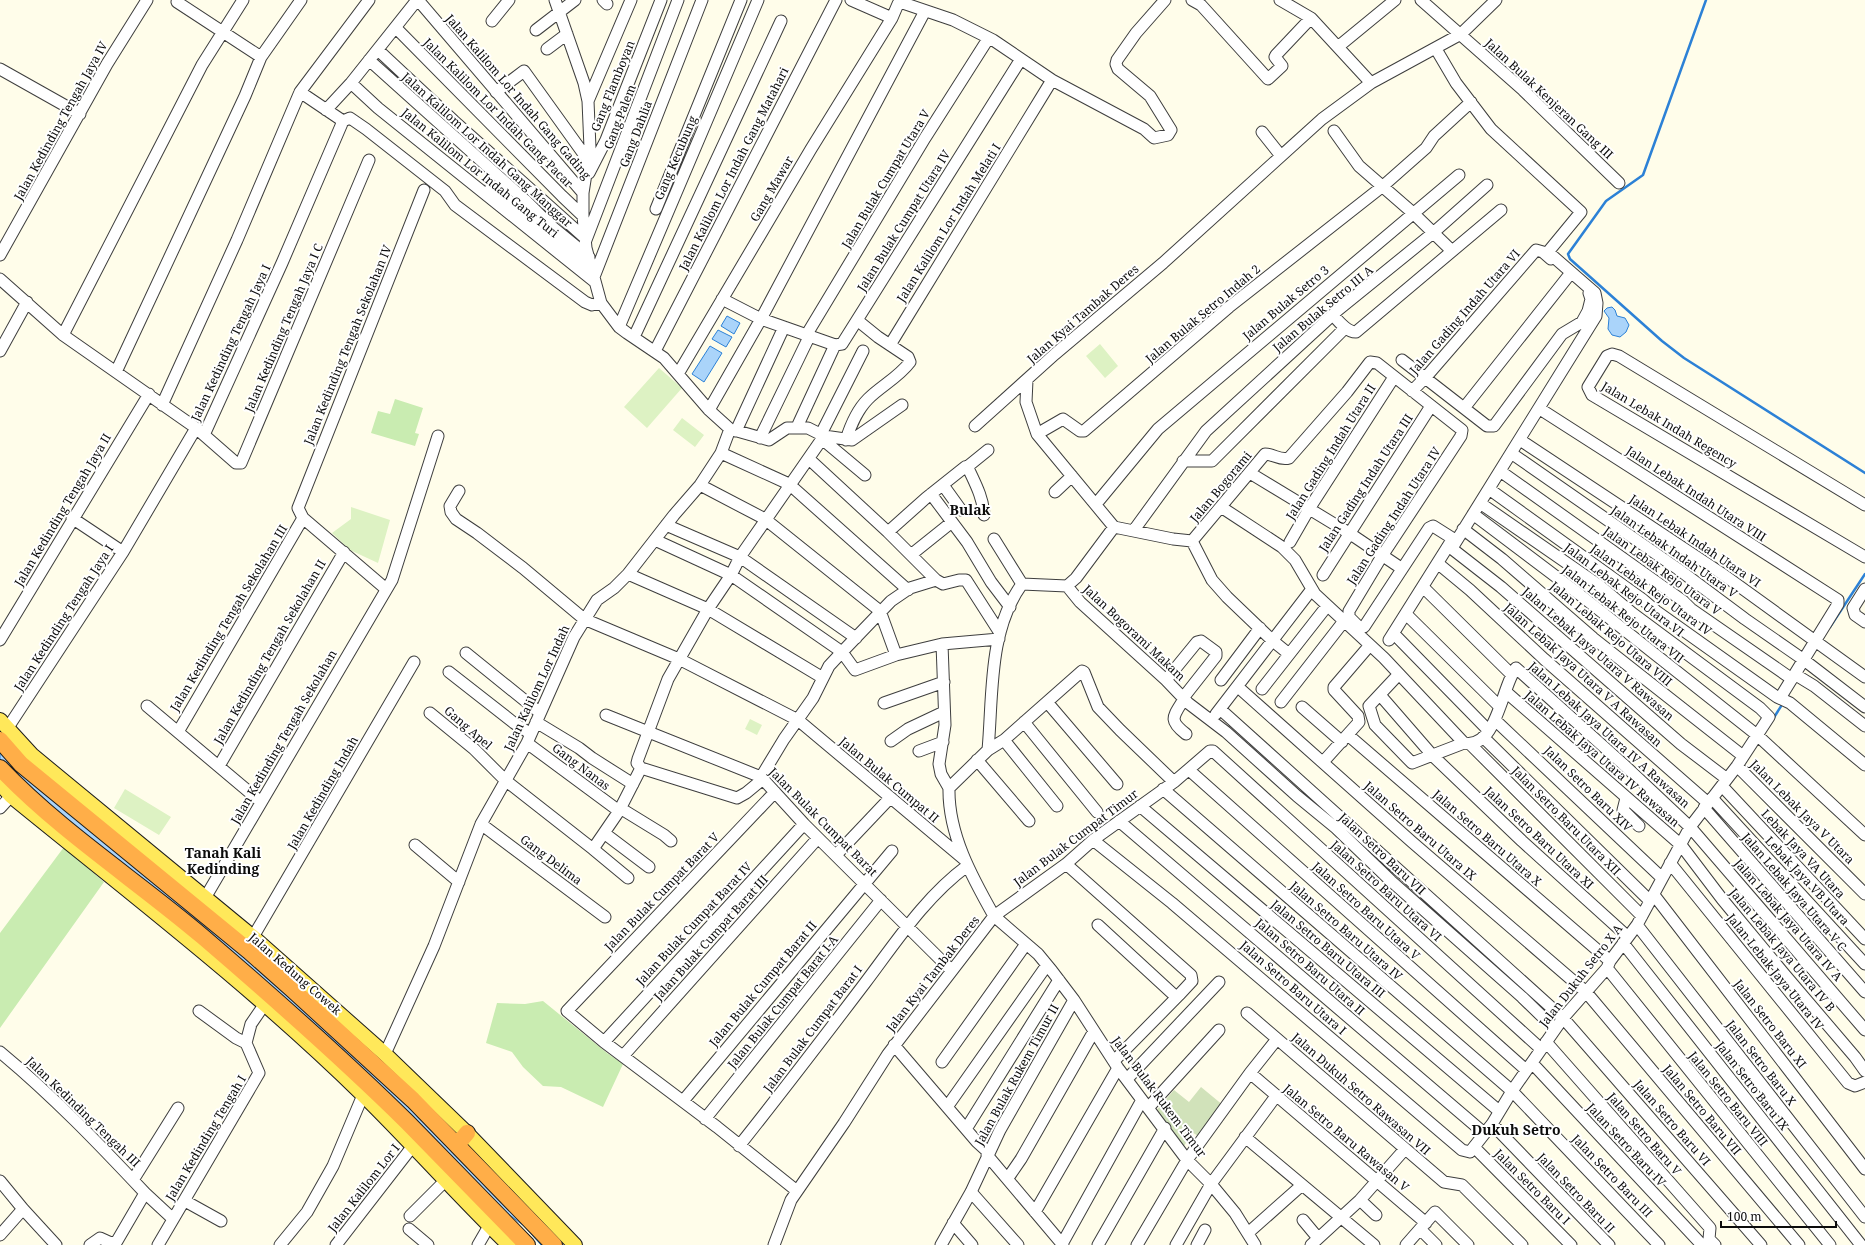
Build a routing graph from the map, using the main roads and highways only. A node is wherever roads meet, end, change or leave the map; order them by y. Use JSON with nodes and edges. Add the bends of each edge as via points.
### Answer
{"nodes":[{"id":1,"x":2,"y":730,"type":"edge"},
{"id":2,"x":0,"y":768,"type":"edge"},
{"id":3,"x":0,"y":784,"type":"edge"},
{"id":4,"x":152,"y":862,"type":"junction"},
{"id":5,"x":198,"y":941,"type":"junction"},
{"id":6,"x":462,"y":1139,"type":"junction"},
{"id":7,"x":503,"y":1212,"type":"junction"},
{"id":8,"x":518,"y":1227,"type":"edge"},
{"id":9,"x":527,"y":1245,"type":"edge"},
{"id":10,"x":554,"y":1245,"type":"edge"},
{"id":11,"x":575,"y":1245,"type":"edge"}],
"edges":[{"from":1,"to":4,"type":"highway","name":"Jalan Kedung Cowek","via":[[21,764]]},
{"from":2,"to":5,"type":"highway","name":"Jalan Kedung Cowek","via":[[21,790]]},
{"from":3,"to":5,"type":"main road","name":"Jalan Kedung Cowek","via":[[11,796]]},
{"from":4,"to":6,"type":"highway","name":"Jalan Kedung Cowek","via":[[413,1100]]},
{"from":4,"to":6,"type":"main road","name":"Jalan Kedung Cowek","via":[[205,898],[253,937],[385,1054]]},
{"from":5,"to":7,"type":"highway","name":"Jalan Kedung Cowek","via":[[349,1068]]},
{"from":5,"to":7,"type":"main road","name":"Jalan Kedung Cowek","via":[[264,1005],[364,1095],[445,1181]]},
{"from":6,"to":7,"type":"highway","name":"Jalan Kedung Cowek"},
{"from":6,"to":11,"type":"main road","name":"Jalan Kedung Cowek"},
{"from":7,"to":8,"type":"highway","name":"Jalan Kedung Cowek"},
{"from":7,"to":8,"type":"main road","name":"Jalan Kedung Cowek"},
{"from":8,"to":9,"type":"highway","name":"Jalan Kedung Cowek"},
{"from":8,"to":10,"type":"highway","name":"Jalan Kedung Cowek"}]}
